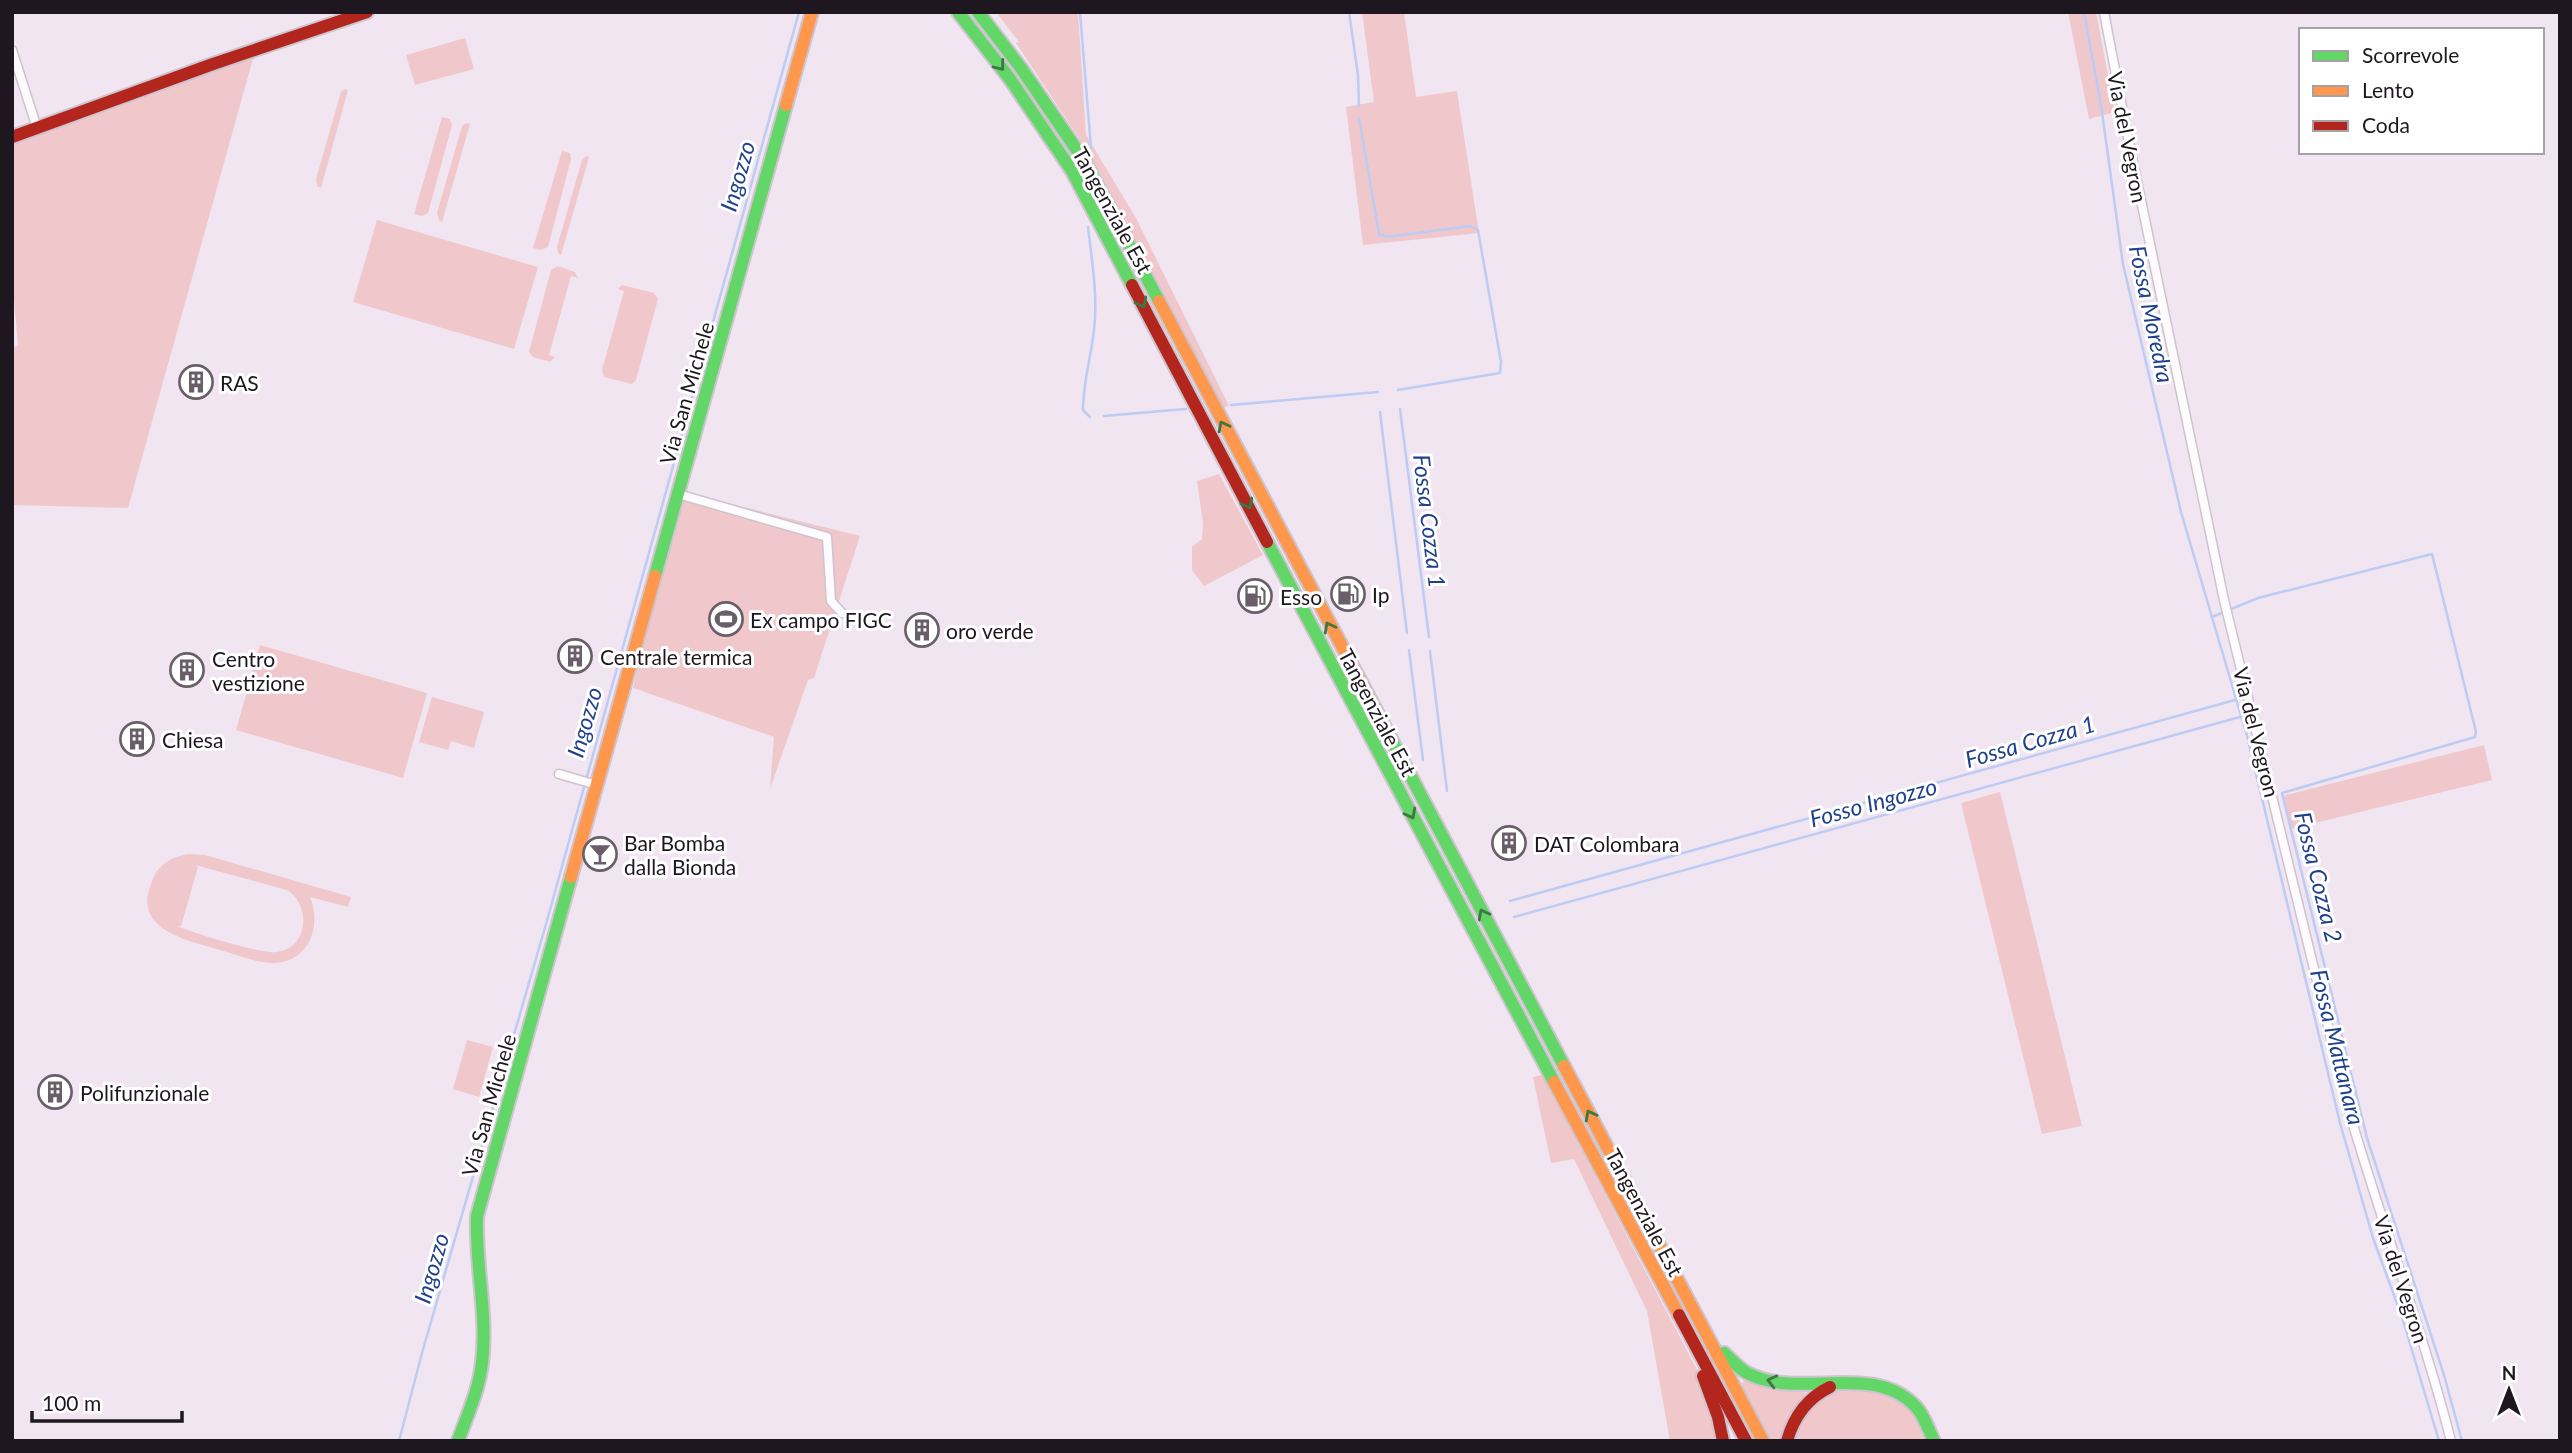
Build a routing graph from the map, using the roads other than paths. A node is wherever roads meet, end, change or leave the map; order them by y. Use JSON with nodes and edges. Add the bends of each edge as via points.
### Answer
{"nodes":[{"id":1,"x":367,"y":12,"type":"edge"},
{"id":2,"x":812,"y":12,"type":"edge"},
{"id":3,"x":958,"y":12,"type":"edge"},
{"id":4,"x":978,"y":12,"type":"edge"},
{"id":5,"x":2104,"y":12,"type":"edge"},
{"id":6,"x":12,"y":50,"type":"edge"},
{"id":7,"x":37,"y":128,"type":"junction"},
{"id":8,"x":12,"y":137,"type":"edge"},
{"id":9,"x":678,"y":494,"type":"junction"},
{"id":10,"x":842,"y":613,"type":"dead end"},
{"id":11,"x":559,"y":775,"type":"dead end"},
{"id":12,"x":595,"y":784,"type":"junction"},
{"id":13,"x":1681,"y":1287,"type":"junction"},
{"id":14,"x":1683,"y":1322,"type":"junction"},
{"id":15,"x":1840,"y":1384,"type":"junction"},
{"id":16,"x":458,"y":1441,"type":"edge"},
{"id":17,"x":1723,"y":1441,"type":"edge"},
{"id":18,"x":1746,"y":1441,"type":"edge"},
{"id":19,"x":1763,"y":1441,"type":"edge"},
{"id":20,"x":1787,"y":1441,"type":"edge"},
{"id":21,"x":1934,"y":1441,"type":"edge"},
{"id":22,"x":2451,"y":1441,"type":"edge"}],
"edges":[{"from":1,"to":7,"type":"main road"},
{"from":2,"to":9,"type":"main road","name":"Via San Michele"},
{"from":3,"to":14,"type":"main road","name":"Tangenziale Est","one_way":true,"via":[[1072,171]]},
{"from":13,"to":4,"type":"main road","name":"Tangenziale Est","one_way":true,"via":[[1085,162]]},
{"from":5,"to":22,"type":"street","name":"Via del Vegron","via":[[2227,611],[2347,1104]]},
{"from":6,"to":7,"type":"street"},
{"from":7,"to":8,"type":"main road"},
{"from":9,"to":10,"type":"street","via":[[827,537],[831,601]]},
{"from":9,"to":12,"type":"main road","name":"Via San Michele"},
{"from":11,"to":12,"type":"street"},
{"from":12,"to":16,"type":"main road","name":"Via San Michele","via":[[477,1216],[483,1354]]},
{"from":15,"to":13,"type":"main road","one_way":true,"via":[[1773,1384],[1732,1364]]},
{"from":13,"to":19,"type":"main road","name":"Tangenziale Est"},
{"from":14,"to":17,"type":"main road"},
{"from":14,"to":18,"type":"main road","name":"Tangenziale Est"},
{"from":15,"to":20,"type":"main road","via":[[1820,1391],[1804,1405]]},
{"from":15,"to":21,"type":"main road","via":[[1874,1383],[1903,1394],[1923,1417]]}]}
